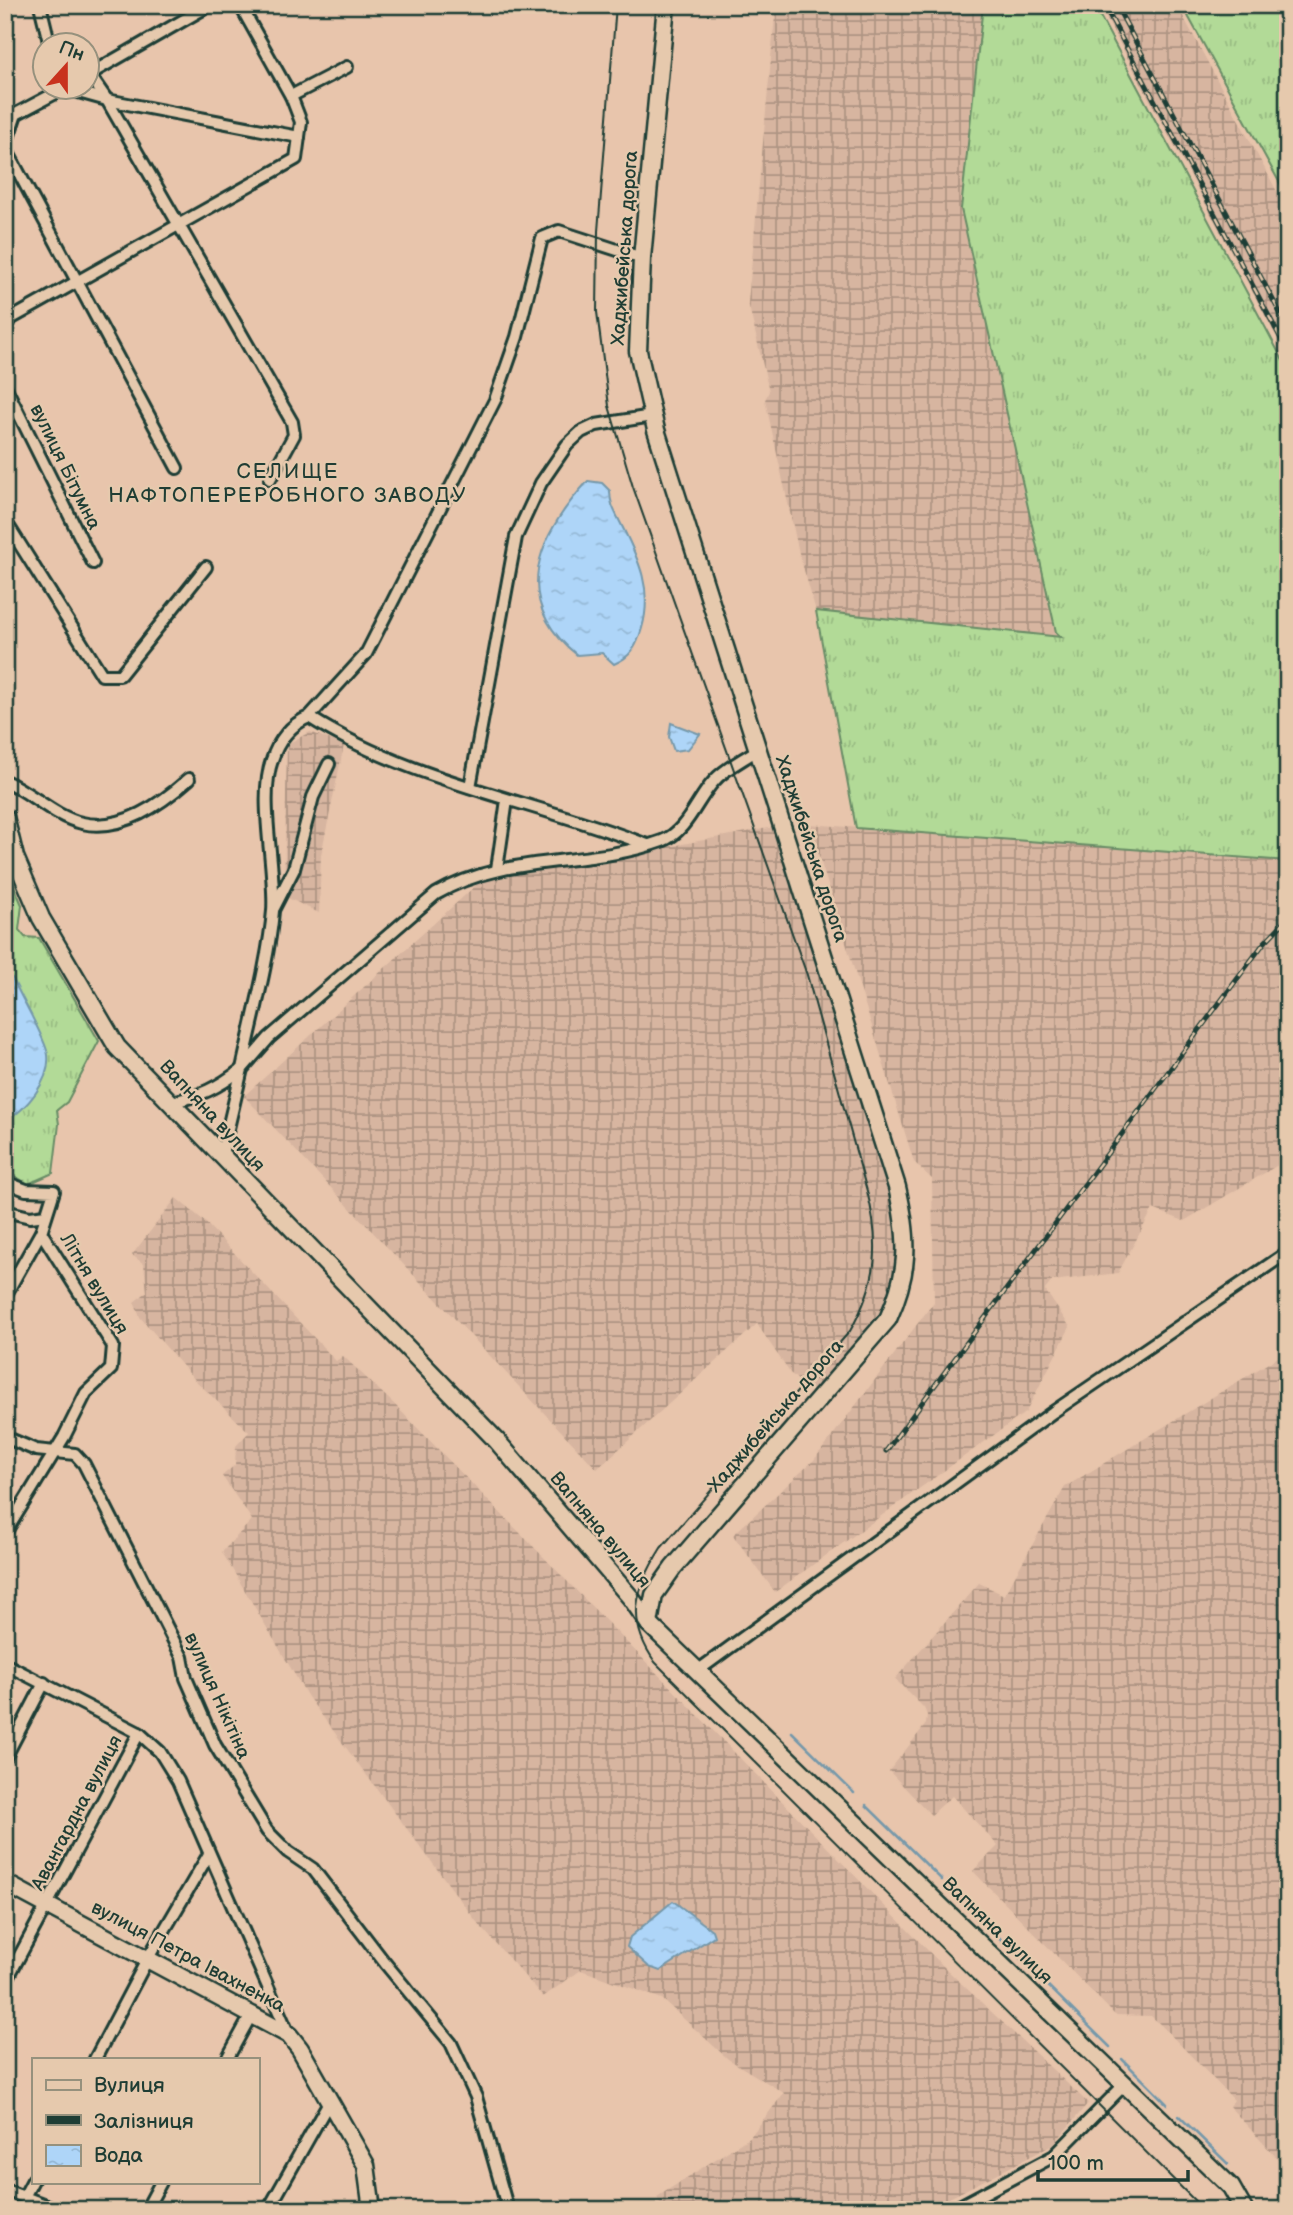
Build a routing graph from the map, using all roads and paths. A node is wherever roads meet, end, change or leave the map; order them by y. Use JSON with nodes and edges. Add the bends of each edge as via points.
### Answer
{"nodes":[{"id":1,"x":40,"y":5,"type":"edge"},
{"id":2,"x":210,"y":5,"type":"edge"},
{"id":3,"x":240,"y":5,"type":"edge"},
{"id":4,"x":666,"y":5,"type":"edge"},
{"id":5,"x":47,"y":32,"type":"edge"},
{"id":6,"x":102,"y":67,"type":"edge"},
{"id":7,"x":347,"y":67,"type":"dead end"},
{"id":8,"x":102,"y":93,"type":"edge"},
{"id":9,"x":291,"y":96,"type":"junction"},
{"id":10,"x":102,"y":99,"type":"edge"},
{"id":11,"x":107,"y":100,"type":"junction"},
{"id":12,"x":39,"y":102,"type":"edge"},
{"id":13,"x":299,"y":137,"type":"junction"},
{"id":14,"x":6,"y":141,"type":"edge"},
{"id":15,"x":178,"y":225,"type":"junction"},
{"id":16,"x":642,"y":258,"type":"junction"},
{"id":17,"x":78,"y":281,"type":"junction"},
{"id":18,"x":5,"y":322,"type":"edge"},
{"id":19,"x":5,"y":386,"type":"edge"},
{"id":20,"x":652,"y":416,"type":"junction"},
{"id":21,"x":177,"y":468,"type":"dead end"},
{"id":22,"x":270,"y":478,"type":"dead end"},
{"id":23,"x":5,"y":528,"type":"edge"},
{"id":24,"x":93,"y":563,"type":"dead end"},
{"id":25,"x":206,"y":567,"type":"dead end"},
{"id":26,"x":309,"y":718,"type":"junction"},
{"id":27,"x":757,"y":750,"type":"junction"},
{"id":28,"x":329,"y":764,"type":"dead end"},
{"id":29,"x":189,"y":779,"type":"dead end"},
{"id":30,"x":5,"y":781,"type":"edge"},
{"id":31,"x":470,"y":787,"type":"junction"},
{"id":32,"x":507,"y":800,"type":"junction"},
{"id":33,"x":5,"y":817,"type":"edge"},
{"id":34,"x":647,"y":845,"type":"junction"},
{"id":35,"x":497,"y":869,"type":"junction"},
{"id":36,"x":273,"y":911,"type":"junction"},
{"id":37,"x":242,"y":1069,"type":"junction"},
{"id":38,"x":171,"y":1102,"type":"junction"},
{"id":39,"x":222,"y":1157,"type":"junction"},
{"id":40,"x":5,"y":1182,"type":"edge"},
{"id":41,"x":5,"y":1212,"type":"edge"},
{"id":42,"x":46,"y":1215,"type":"junction"},
{"id":43,"x":41,"y":1232,"type":"junction"},
{"id":44,"x":1288,"y":1252,"type":"edge"},
{"id":45,"x":5,"y":1296,"type":"edge"},
{"id":46,"x":5,"y":1437,"type":"edge"},
{"id":47,"x":54,"y":1453,"type":"junction"},
{"id":48,"x":5,"y":1533,"type":"edge"},
{"id":49,"x":649,"y":1623,"type":"junction"},
{"id":50,"x":5,"y":1664,"type":"edge"},
{"id":51,"x":696,"y":1672,"type":"junction"},
{"id":52,"x":44,"y":1683,"type":"junction"},
{"id":53,"x":139,"y":1733,"type":"junction"},
{"id":54,"x":5,"y":1758,"type":"edge"},
{"id":55,"x":209,"y":1854,"type":"junction"},
{"id":56,"x":5,"y":1883,"type":"edge"},
{"id":57,"x":48,"y":1905,"type":"junction"},
{"id":58,"x":148,"y":1958,"type":"junction"},
{"id":59,"x":5,"y":1983,"type":"edge"},
{"id":60,"x":251,"y":2015,"type":"junction"},
{"id":61,"x":289,"y":2035,"type":"junction"},
{"id":62,"x":97,"y":2058,"type":"edge"},
{"id":63,"x":228,"y":2058,"type":"edge"},
{"id":64,"x":1125,"y":2084,"type":"junction"},
{"id":65,"x":329,"y":2102,"type":"junction"},
{"id":66,"x":32,"y":2182,"type":"edge"},
{"id":67,"x":160,"y":2184,"type":"edge"},
{"id":68,"x":5,"y":2190,"type":"edge"},
{"id":69,"x":24,"y":2197,"type":"junction"},
{"id":70,"x":969,"y":2206,"type":"edge"},
{"id":71,"x":60,"y":2210,"type":"edge"},
{"id":72,"x":146,"y":2210,"type":"edge"},
{"id":73,"x":268,"y":2210,"type":"edge"},
{"id":74,"x":372,"y":2210,"type":"edge"},
{"id":75,"x":508,"y":2210,"type":"edge"},
{"id":76,"x":952,"y":2210,"type":"edge"},
{"id":77,"x":1244,"y":2210,"type":"edge"}],
"edges":[{"from":1,"to":5,"type":"street"},
{"from":2,"to":6,"type":"street"},
{"from":3,"to":9,"type":"street"},
{"from":4,"to":16,"type":"street","name":"Хаджибейська дорога"},
{"from":7,"to":9,"type":"street"},
{"from":8,"to":11,"type":"street"},
{"from":9,"to":13,"type":"street","via":[[301,122]]},
{"from":10,"to":11,"type":"street"},
{"from":11,"to":13,"type":"street"},
{"from":11,"to":15,"type":"street"},
{"from":12,"to":14,"type":"street","via":[[16,114]]},
{"from":13,"to":15,"type":"street","via":[[296,159]]},
{"from":14,"to":17,"type":"street"},
{"from":15,"to":17,"type":"street"},
{"from":15,"to":22,"type":"street","via":[[292,422],[294,435]]},
{"from":16,"to":20,"type":"street","name":"Хаджибейська дорога","via":[[638,351]]},
{"from":16,"to":26,"type":"street","via":[[559,231],[542,238],[517,337],[495,400],[366,654]]},
{"from":17,"to":18,"type":"street"},
{"from":17,"to":21,"type":"street"},
{"from":19,"to":24,"type":"street","name":"вулиця Бітумна"},
{"from":20,"to":27,"type":"street","name":"Хаджибейська дорога"},
{"from":20,"to":31,"type":"street","via":[[596,425],[581,432],[541,483],[516,537]]},
{"from":23,"to":25,"type":"street","via":[[9,527],[102,675],[120,675]]},
{"from":26,"to":31,"type":"street","via":[[368,748]]},
{"from":26,"to":36,"type":"street","via":[[298,721],[271,761]]},
{"from":27,"to":34,"type":"street","via":[[721,774],[674,834]]},
{"from":27,"to":49,"type":"street","name":"Хаджибейська дорога","via":[[897,1187],[905,1223],[903,1286],[888,1319],[673,1568],[654,1595]]},
{"from":28,"to":36,"type":"street","via":[[313,797],[295,869]]},
{"from":29,"to":30,"type":"street","via":[[162,803],[119,822],[101,823],[81,823]]},
{"from":31,"to":32,"type":"street"},
{"from":32,"to":34,"type":"street"},
{"from":32,"to":35,"type":"street"},
{"from":33,"to":38,"type":"street","name":"Вапняна вулиця","via":[[28,890],[78,983],[117,1046]]},
{"from":34,"to":35,"type":"street"},
{"from":35,"to":37,"type":"street","via":[[456,882],[436,894],[269,1038]]},
{"from":36,"to":37,"type":"street"},
{"from":37,"to":38,"type":"street","via":[[216,1088]]},
{"from":37,"to":39,"type":"street"},
{"from":38,"to":39,"type":"street","name":"Вапняна вулиця"},
{"from":39,"to":49,"type":"street","name":"Вапняна вулиця","via":[[497,1441]]},
{"from":40,"to":42,"type":"street","via":[[26,1190],[54,1191]]},
{"from":41,"to":42,"type":"street","name":"Літня вулиця"},
{"from":42,"to":43,"type":"street"},
{"from":43,"to":45,"type":"street"},
{"from":43,"to":47,"type":"street","name":"Літня вулиця","via":[[114,1354],[111,1368],[86,1392]]},
{"from":44,"to":51,"type":"street","via":[[1064,1404]]},
{"from":46,"to":47,"type":"street","name":"вулиця Нікітіна"},
{"from":47,"to":48,"type":"street","name":"Літня вулиця"},
{"from":47,"to":75,"type":"street","name":"вулиця Нікітіна","via":[[75,1454],[84,1464],[182,1657],[186,1678],[215,1745],[267,1831],[313,1869],[452,2043],[476,2097]]},
{"from":49,"to":51,"type":"street","name":"Вапняна вулиця"},
{"from":50,"to":52,"type":"street"},
{"from":51,"to":64,"type":"street","name":"Вапняна вулиця"},
{"from":52,"to":53,"type":"street"},
{"from":52,"to":54,"type":"street"},
{"from":53,"to":55,"type":"street","via":[[170,1767]]},
{"from":53,"to":57,"type":"street","name":"Авангардна вулиця"},
{"from":55,"to":58,"type":"street"},
{"from":55,"to":61,"type":"street"},
{"from":56,"to":57,"type":"street","name":"вулиця Петра Івахненка"},
{"from":57,"to":58,"type":"street","name":"вулиця Петра Івахненка"},
{"from":57,"to":59,"type":"street","name":"Авангардна вулиця"},
{"from":58,"to":60,"type":"street","name":"вулиця Петра Івахненка"},
{"from":58,"to":62,"type":"street"},
{"from":60,"to":61,"type":"street","name":"вулиця Петра Івахненка"},
{"from":60,"to":63,"type":"street"},
{"from":61,"to":65,"type":"street","name":"вулиця Петра Івахненка"},
{"from":64,"to":70,"type":"street","via":[[1054,2156]]},
{"from":64,"to":77,"type":"street","name":"Вапняна вулиця","via":[[1231,2188]]},
{"from":65,"to":73,"type":"street"},
{"from":65,"to":74,"type":"street","name":"вулиця Петра Івахненка","via":[[366,2165]]},
{"from":66,"to":69,"type":"street"},
{"from":67,"to":72,"type":"street"},
{"from":68,"to":69,"type":"street"},
{"from":69,"to":71,"type":"street"},
{"from":70,"to":76,"type":"street"}]}
